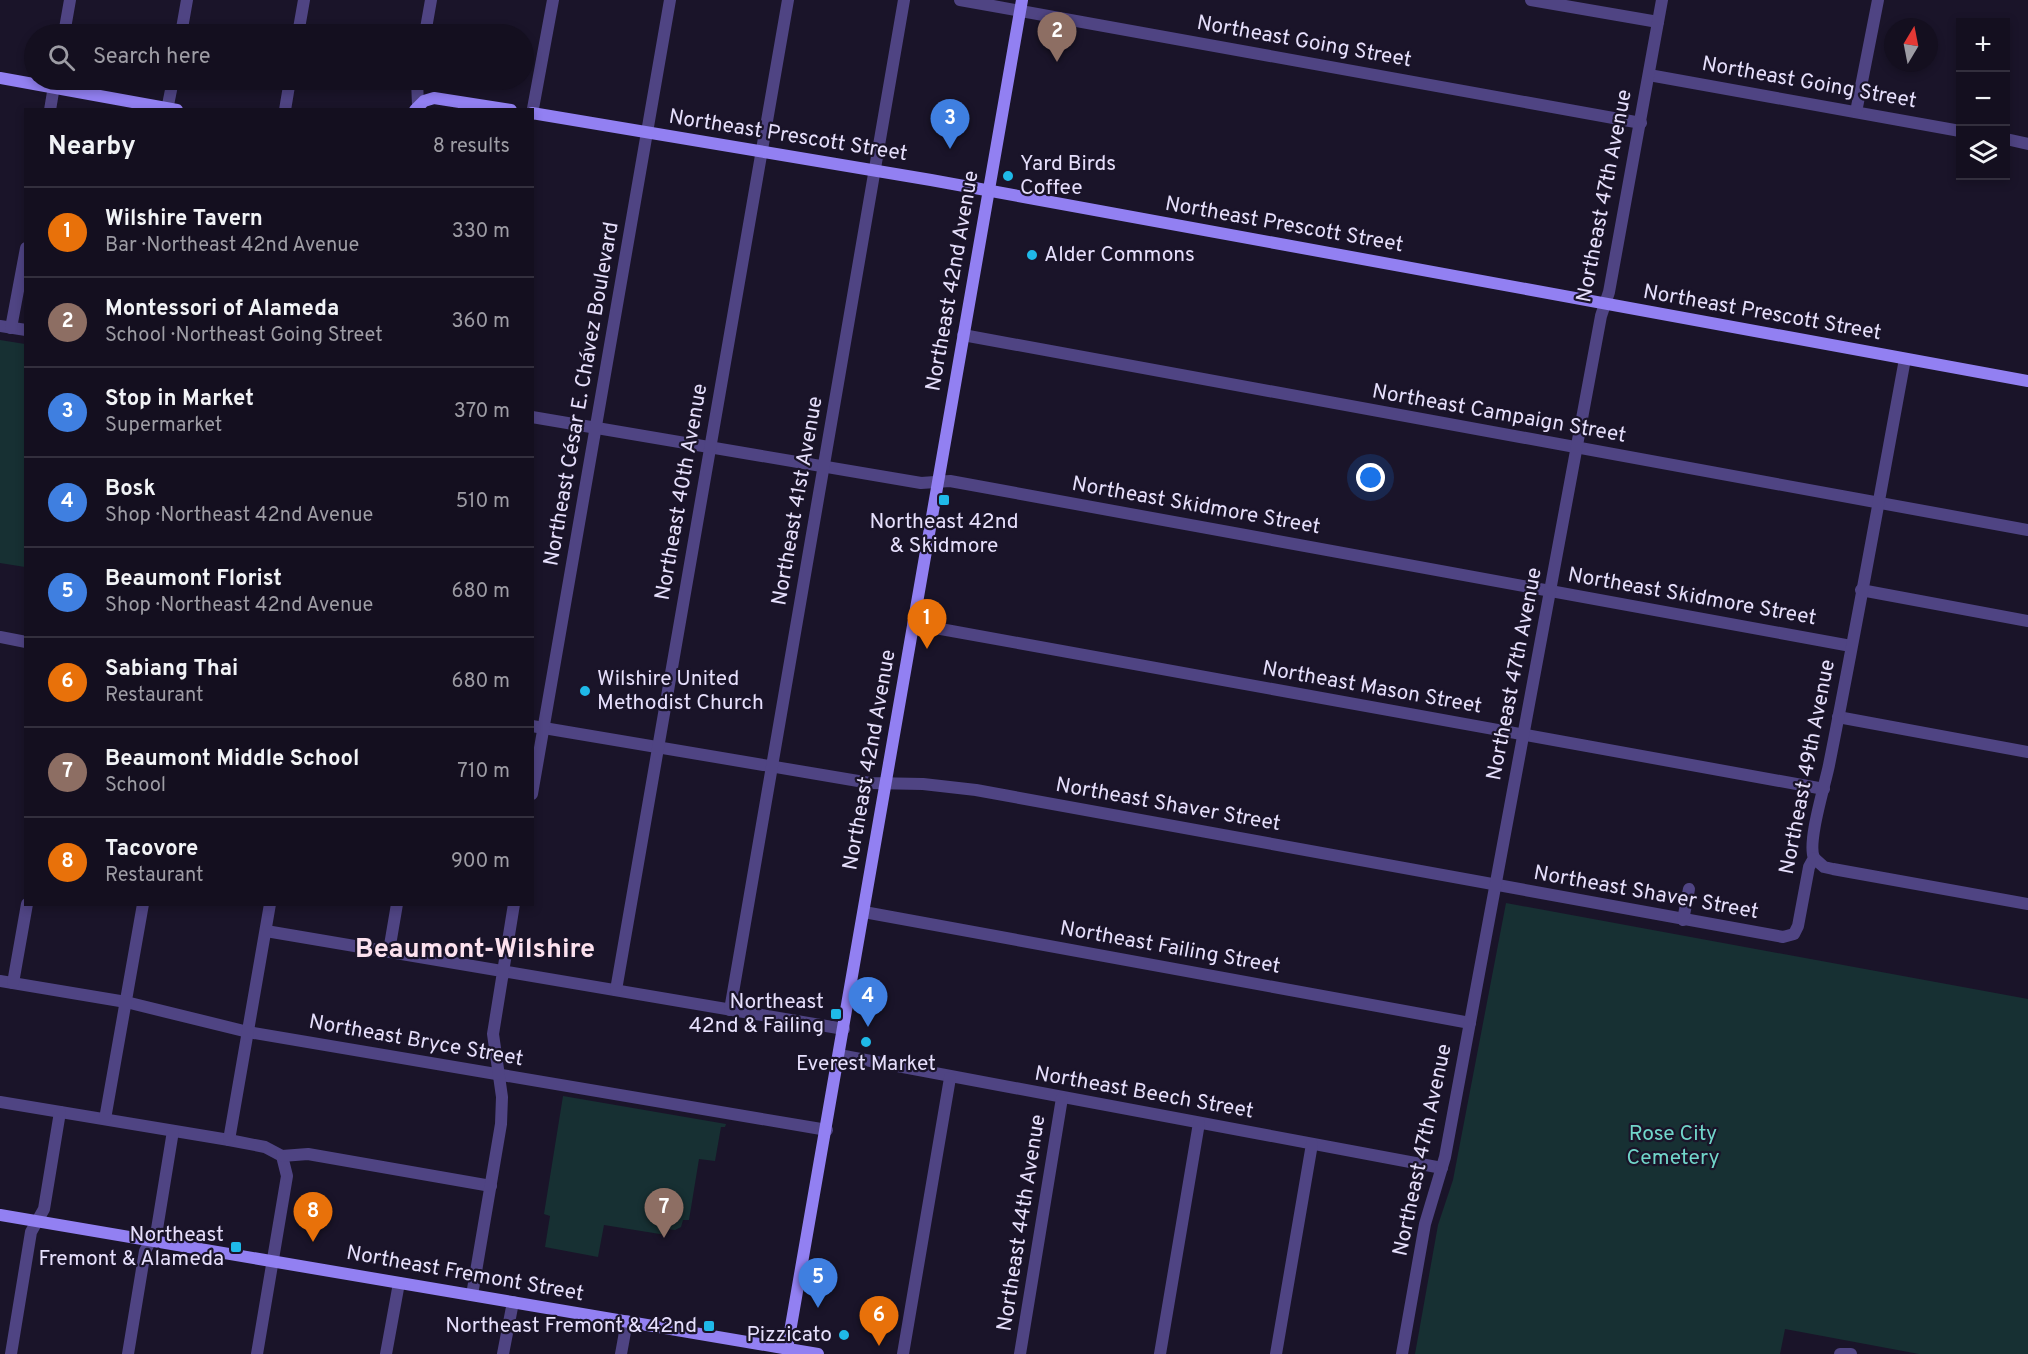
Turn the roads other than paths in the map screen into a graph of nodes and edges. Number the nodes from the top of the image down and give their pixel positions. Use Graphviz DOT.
graph roads {
  1 [pos="70,0"];
  2 [pos="187,0"];
  3 [pos="304,0"];
  4 [pos="431,0"];
  5 [pos="553,0"];
  6 [pos="670,0"];
  7 [pos="788,0"];
  8 [pos="904,0"];
  9 [pos="960,0"];
  10 [pos="1531,0"];
  11 [pos="1662,0"];
  12 [pos="1878,0"];
  13 [pos="1021,5"];
  14 [pos="1658,22"];
  15 [pos="65,24"];
  16 [pos="183,24"];
  17 [pos="300,24"];
  18 [pos="427,24"];
  19 [pos="1649,75"];
  20 [pos="0,78"];
  21 [pos="24,80"];
  22 [pos="54,90"];
  23 [pos="86,90"];
  24 [pos="172,90"];
  25 [pos="288,90"];
  26 [pos="417,90"];
  27 [pos="416,107"];
  28 [pos="50,108"];
  29 [pos="167,108"];
  30 [pos="171,108"];
  31 [pos="285,108"];
  32 [pos="500,108"];
  33 [pos="534,108"];
  34 [pos="1856,112"];
  35 [pos="534,113"];
  36 [pos="1641,123"];
  37 [pos="1956,130"];
  38 [pos="647,132"];
  39 [pos="2010,140"];
  40 [pos="2028,144"];
  41 [pos="761,151"];
  42 [pos="874,170"];
  43 [pos="988,191"];
  44 [pos="24,256"];
  45 [pos="1605,304"];
  46 [pos="6,327"];
  47 [pos="24,330"];
  48 [pos="963,335"];
  49 [pos="1905,359"];
  50 [pos="2028,381"];
  51 [pos="534,417"];
  52 [pos="596,428"];
  53 [pos="710,447"];
  54 [pos="1576,448"];
  55 [pos="823,467"];
  56 [pos="938,482"];
  57 [pos="1878,503"];
  58 [pos="2028,530"];
  59 [pos="1550,591"];
  60 [pos="1861,591"];
  61 [pos="2028,621"];
  62 [pos="913,624"];
  63 [pos="0,637"];
  64 [pos="24,642"];
  65 [pos="1851,646"];
  66 [pos="1838,717"];
  67 [pos="538,727"];
  68 [pos="1523,735"];
  69 [pos="658,748"];
  70 [pos="2028,752"];
  71 [pos="772,767"];
  72 [pos="534,772"];
  73 [pos="886,783"];
  74 [pos="1824,789"];
  75 [pos="1814,858"];
  76 [pos="1496,885"];
  77 [pos="1689,889"];
  78 [pos="2028,904"];
  79 [pos="26,906"];
  80 [pos="143,906"];
  81 [pos="270,906"];
  82 [pos="397,906"];
  83 [pos="514,906"];
  84 [pos="864,912"];
  85 [pos="1683,920"];
  86 [pos="266,931"];
  87 [pos="1794,934"];
  88 [pos="389,951"];
  89 [pos="502,971"];
  90 [pos="6,982"];
  91 [pos="616,990"];
  92 [pos="126,1002"];
  93 [pos="730,1010"];
  94 [pos="1470,1023"];
  95 [pos="844,1029"];
  96 [pos="248,1032"];
  97 [pos="839,1055"];
  98 [pos="498,1074"];
  99 [pos="950,1078"];
  100 [pos="1062,1098"];
  101 [pos="0,1102"];
  102 [pos="60,1112"];
  103 [pos="105,1119"];
  104 [pos="1199,1123"];
  105 [pos="827,1130"];
  106 [pos="173,1131"];
  107 [pos="229,1140"];
  108 [pos="1312,1144"];
  109 [pos="282,1156"];
  110 [pos="1442,1168"];
  111 [pos="491,1186"];
  112 [pos="0,1215"];
  113 [pos="37,1221"];
  114 [pos="151,1241"];
  115 [pos="272,1261"];
  116 [pos="399,1283"];
  117 [pos="472,1295"];
  118 [pos="513,1302"];
  119 [pos="627,1321"];
  120 [pos="745,1348"];
  121 [pos="787,1348"];
  122 [pos="10,1354"];
  123 [pos="128,1354"];
  124 [pos="257,1354"];
  125 [pos="386,1354"];
  126 [pos="504,1354"];
  127 [pos="621,1354"];
  128 [pos="818,1354"];
  129 [pos="903,1354"];
  130 [pos="1020,1354"];
  131 [pos="1160,1354"];
  132 [pos="1276,1354"];
  133 [pos="1402,1354"];
  1 -- 15 [label="street"];
  2 -- 16 [label="street"];
  3 -- 17 [label="street"];
  4 -- 18 [label="street"];
  5 -- 33 [label="street"];
  6 -- 38 [label="street, Northeast César E. Chávez Boulevard"];
  7 -- 41 [label="street, Northeast 40th Avenue"];
  8 -- 42 [label="street, Northeast 41st Avenue"];
  9 -- 13 [label="street, Northeast Going Street"];
  10 -- 14 [label="street"];
  11 -- 14 [label="street, Northeast 47th Avenue"];
  12 -- 34 [label="street"];
  13 -- 36 [label="street, Northeast Going Street"];
  13 -- 43 [label="street, Northeast 42nd Avenue"];
  14 -- 19 [label="street, Northeast 47th Avenue"];
  19 -- 34 [label="street, Northeast Going Street"];
  19 -- 36 [label="street, Northeast 47th Avenue"];
  20 -- 21 [label="street"];
  22 -- 28 [label="street"];
  23 -- 29 [label="street"];
  24 -- 30 [label="street"];
  25 -- 31 [label="street"];
  26 -- 27 [label="street"];
  27 -- 32 [label="street"];
  34 -- 37 [label="street, Northeast Going Street"];
  35 -- 38 [label="street, Northeast Prescott Street"];
  36 -- 45 [label="street, Northeast 47th Avenue"];
  38 -- 41 [label="street, Northeast Prescott Street"];
  38 -- 52 [label="street, Northeast César E. Chávez Boulevard"];
  39 -- 40 [label="street"];
  41 -- 42 [label="street, Northeast Prescott Street"];
  41 -- 53 [label="street, Northeast 40th Avenue"];
  42 -- 43 [label="street, Northeast Prescott Street"];
  42 -- 55 [label="street, Northeast 41st Avenue"];
  43 -- 45 [label="street, Northeast Prescott Street"];
  43 -- 48 [label="street, Northeast 42nd Avenue"];
  44 -- 46 [label="street"];
  45 -- 49 [label="street, Northeast Prescott Street"];
  45 -- 54 [label="street, Northeast 47th Avenue"];
  46 -- 47 [label="street"];
  48 -- 54 [label="street, Northeast Campaign Street"];
  48 -- 56 [label="street, Northeast 42nd Avenue"];
  49 -- 50 [label="street, Northeast Prescott Street"];
  49 -- 57 [label="street, Northeast 49th Avenue"];
  51 -- 52 [label="street, Northeast Skidmore Street"];
  52 -- 53 [label="street, Northeast Skidmore Street"];
  52 -- 67 [label="street, Northeast César E. Chávez Boulevard"];
  53 -- 55 [label="street, Northeast Skidmore Street"];
  53 -- 69 [label="street, Northeast 40th Avenue"];
  54 -- 57 [label="street, Northeast Campaign Street"];
  54 -- 59 [label="street, Northeast 47th Avenue"];
  55 -- 56 [label="street, Northeast Skidmore Street"];
  55 -- 71 [label="street, Northeast 41st Avenue"];
  56 -- 59 [label="street, Northeast Skidmore Street"];
  56 -- 62 [label="street, Northeast 42nd Avenue"];
  57 -- 58 [label="street, Northeast Campaign Street"];
  57 -- 60 [label="street, Northeast 49th Avenue"];
  59 -- 65 [label="street, Northeast Skidmore Street"];
  59 -- 68 [label="street, Northeast 47th Avenue"];
  60 -- 61 [label="street"];
  60 -- 65 [label="street, Northeast 49th Avenue"];
  62 -- 68 [label="street, Northeast Mason Street"];
  62 -- 73 [label="street, Northeast 42nd Avenue"];
  63 -- 64 [label="street"];
  65 -- 66 [label="street, Northeast 49th Avenue"];
  66 -- 70 [label="street"];
  66 -- 74 [label="street, Northeast 49th Avenue"];
  67 -- 69 [label="street, Northeast Shaver Street"];
  67 -- 72 [label="street, Northeast César E. Chávez Boulevard"];
  68 -- 74 [label="street, Northeast Mason Street"];
  68 -- 76 [label="street, Northeast 47th Avenue"];
  69 -- 71 [label="street, Northeast Shaver Street"];
  69 -- 91 [label="street, Northeast 40th Avenue"];
  71 -- 73 [label="street, Northeast Shaver Street"];
  71 -- 93 [label="street, Northeast 41st Avenue"];
  73 -- 76 [label="street, Northeast Shaver Street"];
  73 -- 84 [label="street, Northeast 42nd Avenue"];
  74 -- 75 [label="street, Northeast 49th Avenue"];
  75 -- 78 [label="street"];
  75 -- 87 [label="street, Northeast 49th Avenue"];
  76 -- 85 [label="street, Northeast Shaver Street"];
  76 -- 94 [label="street, Northeast 47th Avenue"];
  77 -- 85 [label="street"];
  79 -- 90 [label="street"];
  80 -- 92 [label="street"];
  81 -- 86 [label="street"];
  82 -- 88 [label="street"];
  83 -- 89 [label="street"];
  84 -- 94 [label="street, Northeast Failing Street"];
  84 -- 95 [label="street, Northeast 42nd Avenue"];
  85 -- 87 [label="street, Northeast Shaver Street"];
  86 -- 88 [label="street"];
  86 -- 96 [label="street"];
  88 -- 89 [label="street"];
  89 -- 91 [label="street"];
  89 -- 98 [label="street"];
  90 -- 92 [label="street, Northeast Bryce Street"];
  91 -- 93 [label="street"];
  92 -- 96 [label="street, Northeast Bryce Street"];
  92 -- 103 [label="street"];
  93 -- 95 [label="street"];
  94 -- 110 [label="street, Northeast 47th Avenue"];
  95 -- 97 [label="street, Northeast 42nd Avenue"];
  96 -- 98 [label="street, Northeast Bryce Street"];
  96 -- 107 [label="street"];
  97 -- 99 [label="street, Northeast Beech Street"];
  97 -- 105 [label="street, Northeast 42nd Avenue"];
  98 -- 105 [label="street, Northeast Bryce Street"];
  98 -- 111 [label="street"];
  99 -- 100 [label="street, Northeast Beech Street"];
  99 -- 129 [label="street"];
  100 -- 104 [label="street, Northeast Beech Street"];
  100 -- 130 [label="street, Northeast 44th Avenue"];
  101 -- 102 [label="street"];
  102 -- 103 [label="street"];
  102 -- 113 [label="street"];
  103 -- 106 [label="street"];
  104 -- 108 [label="street, Northeast Beech Street"];
  104 -- 131 [label="street"];
  105 -- 121 [label="street, Northeast 42nd Avenue"];
  106 -- 107 [label="street"];
  106 -- 114 [label="street"];
  107 -- 109 [label="street"];
  108 -- 110 [label="street, Northeast Beech Street"];
  108 -- 132 [label="street"];
  109 -- 111 [label="street"];
  109 -- 115 [label="street"];
  110 -- 133 [label="street, Northeast 47th Avenue"];
  111 -- 117 [label="street"];
  112 -- 113 [label="street, Northeast Fremont Street"];
  113 -- 114 [label="street, Northeast Fremont Street"];
  113 -- 122 [label="street"];
  114 -- 115 [label="street, Northeast Fremont Street"];
  114 -- 123 [label="street"];
  115 -- 116 [label="street, Northeast Fremont Street"];
  115 -- 124 [label="street"];
  116 -- 117 [label="street, Northeast Fremont Street"];
  116 -- 125 [label="street"];
  117 -- 118 [label="street, Northeast Fremont Street"];
  118 -- 119 [label="street, Northeast Fremont Street"];
  118 -- 126 [label="street"];
  119 -- 120 [label="street, Northeast Fremont Street"];
  119 -- 127 [label="street"];
  120 -- 121 [label="street, Northeast Fremont Street"];
  121 -- 128 [label="street, Northeast Fremont Street"];
}
